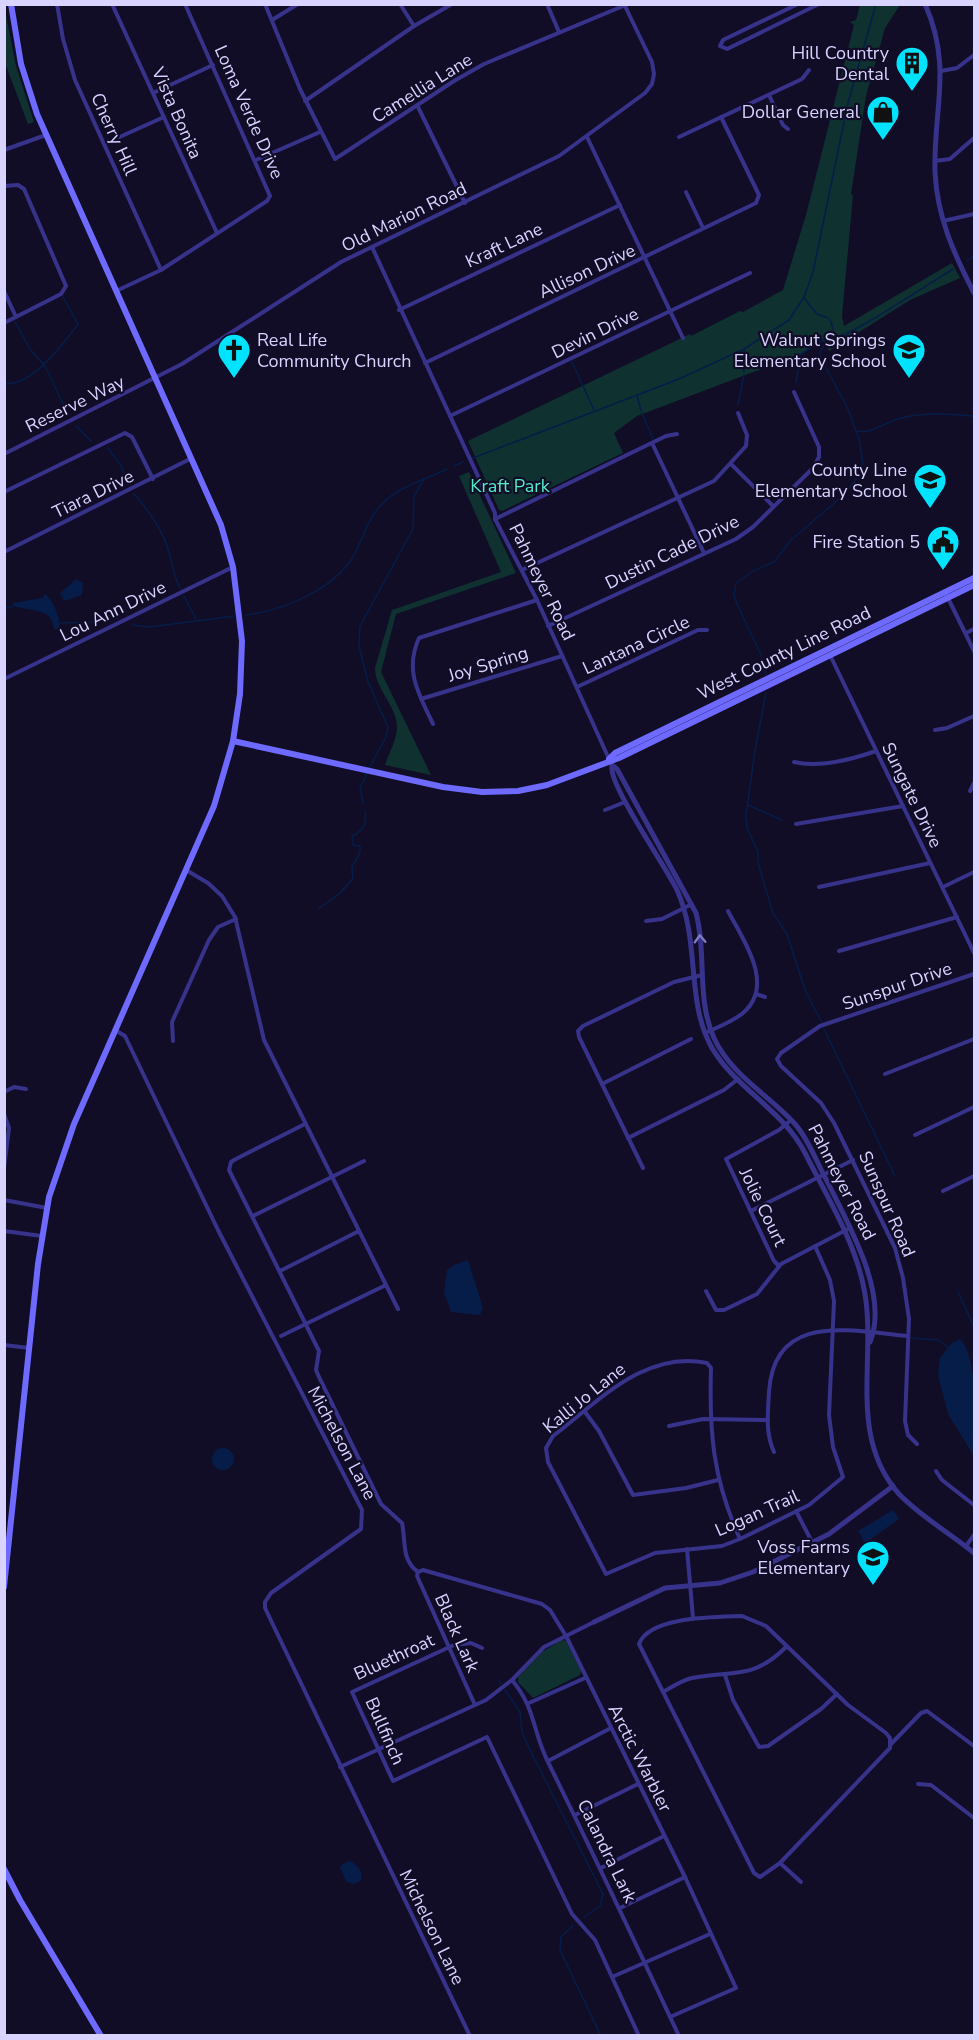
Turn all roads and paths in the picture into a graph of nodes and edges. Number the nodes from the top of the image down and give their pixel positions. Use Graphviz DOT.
graph roads {
  1 [pos="11,4"];
  2 [pos="57,4"];
  3 [pos="112,4"];
  4 [pos="186,4"];
  5 [pos="265,4"];
  6 [pos="298,4"];
  7 [pos="400,4"];
  8 [pos="452,4"];
  9 [pos="547,4"];
  10 [pos="798,4"];
  11 [pos="819,4"];
  12 [pos="925,4"];
  13 [pos="626,5"];
  14 [pos="272,20"];
  15 [pos="414,26"];
  16 [pos="560,32"];
  17 [pos="975,55"];
  18 [pos="213,65"];
  19 [pos="808,70"];
  20 [pos="941,71"];
  21 [pos="153,93"];
  22 [pos="769,95"];
  23 [pos="306,101"];
  24 [pos="417,105"];
  25 [pos="164,117"];
  26 [pos="721,117"];
  27 [pos="788,129"];
  28 [pos="320,132"];
  29 [pos="47,135"];
  30 [pos="587,137"];
  31 [pos="679,137"];
  32 [pos="975,138"];
  33 [pos="104,144"];
  34 [pos="4,150"];
  35 [pos="256,160"];
  36 [pos="935,161"];
  37 [pos="4,186"];
  38 [pos="686,192"];
  39 [pos="465,203"];
  40 [pos="620,205"];
  41 [pos="975,214"];
  42 [pos="942,221"];
  43 [pos="703,228"];
  44 [pos="217,233"];
  45 [pos="372,247"];
  46 [pos="645,259"];
  47 [pos="161,270"];
  48 [pos="750,273"];
  49 [pos="4,291"];
  50 [pos="116,291"];
  51 [pos="975,293"];
  52 [pos="399,310"];
  53 [pos="670,312"];
  54 [pos="16,317"];
  55 [pos="4,323"];
  56 [pos="683,338"];
  57 [pos="425,363"];
  58 [pos="157,378"];
  59 [pos="794,392"];
  60 [pos="738,413"];
  61 [pos="450,416"];
  62 [pos="677,434"];
  63 [pos="652,444"];
  64 [pos="4,454"];
  65 [pos="192,458"];
  66 [pos="732,464"];
  67 [pos="153,479"];
  68 [pos="4,492"];
  69 [pos="677,497"];
  70 [pos="773,507"];
  71 [pos="495,519"];
  72 [pos="4,552"];
  73 [pos="704,553"];
  74 [pos="233,567"];
  75 [pos="522,570"];
  76 [pos="975,578"];
  77 [pos="975,585"];
  78 [pos="947,595"];
  79 [pos="537,600"];
  80 [pos="548,626"];
  81 [pos="975,629"];
  82 [pos="707,630"];
  83 [pos="966,633"];
  84 [pos="975,651"];
  85 [pos="829,652"];
  86 [pos="562,656"];
  87 [pos="4,679"];
  88 [pos="577,687"];
  89 [pos="421,699"];
  90 [pos="975,716"];
  91 [pos="433,724"];
  92 [pos="935,730"];
  93 [pos="233,741"];
  94 [pos="876,751"];
  95 [pos="609,759"];
  96 [pos="794,762"];
  97 [pos="612,766"];
  98 [pos="975,783"];
  99 [pos="970,791"];
  100 [pos="626,801"];
  101 [pos="903,806"];
  102 [pos="605,810"];
  103 [pos="796,824"];
  104 [pos="930,863"];
  105 [pos="186,869"];
  106 [pos="975,872"];
  107 [pos="819,887"];
  108 [pos="943,887"];
  109 [pos="687,906"];
  110 [pos="728,911"];
  111 [pos="957,917"];
  112 [pos="236,920"];
  113 [pos="646,921"];
  114 [pos="839,951"];
  115 [pos="975,953"];
  116 [pos="975,974"];
  117 [pos="699,975"];
  118 [pos="756,994"];
  119 [pos="765,997"];
  120 [pos="827,1023"];
  121 [pos="114,1030"];
  122 [pos="708,1031"];
  123 [pos="691,1039"];
  124 [pos="975,1039"];
  125 [pos="173,1041"];
  126 [pos="885,1074"];
  127 [pos="740,1078"];
  128 [pos="602,1084"];
  129 [pos="26,1089"];
  130 [pos="4,1092"];
  131 [pos="975,1107"];
  132 [pos="4,1114"];
  133 [pos="791,1120"];
  134 [pos="305,1124"];
  135 [pos="786,1125"];
  136 [pos="915,1135"];
  137 [pos="628,1137"];
  138 [pos="853,1160"];
  139 [pos="364,1161"];
  140 [pos="4,1168"];
  141 [pos="643,1168"];
  142 [pos="975,1176"];
  143 [pos="820,1177"];
  144 [pos="333,1178"];
  145 [pos="943,1191"];
  146 [pos="4,1200"];
  147 [pos="47,1208"];
  148 [pos="751,1211"];
  149 [pos="253,1216"];
  150 [pos="847,1230"];
  151 [pos="4,1231"];
  152 [pos="359,1232"];
  153 [pos="42,1236"];
  154 [pos="815,1246"];
  155 [pos="779,1266"];
  156 [pos="280,1271"];
  157 [pos="386,1285"];
  158 [pos="706,1290"];
  159 [pos="398,1309"];
  160 [pos="305,1325"];
  161 [pos="833,1331"];
  162 [pos="870,1333"];
  163 [pos="281,1336"];
  164 [pos="908,1336"];
  165 [pos="4,1345"];
  166 [pos="29,1348"];
  167 [pos="585,1412"];
  168 [pos="710,1419"];
  169 [pos="768,1420"];
  170 [pos="669,1426"];
  171 [pos="917,1444"];
  172 [pos="774,1452"];
  173 [pos="936,1471"];
  174 [pos="718,1480"];
  175 [pos="893,1486"];
  176 [pos="975,1505"];
  177 [pos="796,1511"];
  178 [pos="975,1534"];
  179 [pos="740,1539"];
  180 [pos="812,1543"];
  181 [pos="966,1546"];
  182 [pos="687,1549"];
  183 [pos="975,1553"];
  184 [pos="418,1572"];
  185 [pos="606,1574"];
  186 [pos="689,1585"];
  187 [pos="4,1587"];
  188 [pos="693,1618"];
  189 [pos="594,1622"];
  190 [pos="566,1636"];
  191 [pos="449,1647"];
  192 [pos="786,1647"];
  193 [pos="482,1648"];
  194 [pos="725,1675"];
  195 [pos="585,1678"];
  196 [pos="512,1680"];
  197 [pos="352,1692"];
  198 [pos="663,1692"];
  199 [pos="837,1694"];
  200 [pos="529,1703"];
  201 [pos="475,1705"];
  202 [pos="609,1729"];
  203 [pos="891,1744"];
  204 [pos="975,1746"];
  205 [pos="379,1750"];
  206 [pos="548,1761"];
  207 [pos="340,1767"];
  208 [pos="638,1784"];
  209 [pos="918,1784"];
  210 [pos="575,1815"];
  211 [pos="975,1818"];
  212 [pos="664,1836"];
  213 [pos="780,1863"];
  214 [pos="601,1868"];
  215 [pos="4,1869"];
  216 [pos="685,1877"];
  217 [pos="6,1878"];
  218 [pos="801,1882"];
  219 [pos="620,1908"];
  220 [pos="710,1934"];
  221 [pos="644,1962"];
  222 [pos="612,1977"];
  223 [pos="670,2017"];
  224 [pos="101,2036"];
  225 [pos="470,2036"];
  226 [pos="639,2036"];
  227 [pos="679,2036"];
  1 -- 29 [label="main road"];
  2 -- 33 [label="street, Cherry Hill"];
  3 -- 21 [label="street, Vista Bonita"];
  4 -- 18 [label="street, Loma Verde Drive"];
  5 -- 14 [label="street"];
  6 -- 14 [label="street"];
  7 -- 15 [label="street"];
  8 -- 15 [label="street"];
  9 -- 16 [label="street"];
  10 -- 11 [label="street"];
  12 -- 20 [label="street"];
  13 -- 16 [label="street, Camellia Lane"];
  13 -- 30 [label="street, Old Marion Road"];
  14 -- 23 [label="street"];
  15 -- 23 [label="street"];
  16 -- 24 [label="street, Camellia Lane"];
  17 -- 20 [label="street"];
  18 -- 21 [label="street"];
  18 -- 35 [label="street, Loma Verde Drive"];
  19 -- 22 [label="street"];
  20 -- 36 [label="street"];
  21 -- 25 [label="street, Vista Bonita"];
  22 -- 26 [label="street"];
  22 -- 27 [label="street"];
  23 -- 28 [label="street"];
  24 -- 28 [label="street, Camellia Lane"];
  24 -- 39 [label="street"];
  25 -- 33 [label="street"];
  25 -- 44 [label="street, Vista Bonita"];
  26 -- 31 [label="street"];
  26 -- 43 [label="street, Allison Drive"];
  28 -- 35 [label="street"];
  29 -- 34 [label="street"];
  29 -- 50 [label="main road"];
  30 -- 39 [label="street, Old Marion Road"];
  30 -- 40 [label="street"];
  32 -- 36 [label="street"];
  33 -- 47 [label="street, Cherry Hill"];
  35 -- 44 [label="street, Loma Verde Drive"];
  36 -- 42 [label="street"];
  37 -- 54 [label="street"];
  38 -- 43 [label="street"];
  39 -- 45 [label="street, Old Marion Road"];
  40 -- 46 [label="street"];
  40 -- 52 [label="street, Kraft Lane"];
  41 -- 42 [label="street"];
  42 -- 51 [label="street"];
  43 -- 46 [label="street, Allison Drive"];
  44 -- 47 [label="street, Loma Verde Drive"];
  45 -- 52 [label="street, Pahmeyer Road"];
  45 -- 58 [label="street, Old Marion Road"];
  46 -- 53 [label="street"];
  46 -- 57 [label="street, Allison Drive"];
  47 -- 50 [label="street, Loma Verde Drive"];
  48 -- 53 [label="street, Devin Drive"];
  49 -- 54 [label="street"];
  50 -- 58 [label="main road"];
  52 -- 57 [label="street, Pahmeyer Road"];
  53 -- 56 [label="street"];
  53 -- 61 [label="street, Devin Drive"];
  54 -- 55 [label="street"];
  57 -- 61 [label="street, Pahmeyer Road"];
  58 -- 64 [label="street, Reserve Way"];
  58 -- 65 [label="main road"];
  59 -- 70 [label="street, Dustin Cade Drive"];
  60 -- 66 [label="street"];
  61 -- 71 [label="street, Pahmeyer Road"];
  62 -- 63 [label="street"];
  63 -- 69 [label="street"];
  63 -- 71 [label="street"];
  65 -- 67 [label="street, Tiara Drive"];
  65 -- 74 [label="main road"];
  66 -- 69 [label="street"];
  66 -- 70 [label="street"];
  67 -- 68 [label="street"];
  67 -- 72 [label="street, Tiara Drive"];
  69 -- 73 [label="street"];
  69 -- 75 [label="street"];
  70 -- 73 [label="street, Dustin Cade Drive"];
  71 -- 75 [label="street, Pahmeyer Road"];
  73 -- 80 [label="street, Dustin Cade Drive"];
  74 -- 87 [label="street, Lou Ann Drive"];
  74 -- 93 [label="main road"];
  75 -- 79 [label="street, Pahmeyer Road"];
  76 -- 78 [label="main road, West County Line Road"];
  77 -- 78 [label="main road, West County Line Road"];
  78 -- 83 [label="street"];
  78 -- 85 [label="main road, West County Line Road"];
  79 -- 80 [label="street, Pahmeyer Road"];
  79 -- 89 [label="street"];
  80 -- 86 [label="street, Pahmeyer Road"];
  81 -- 83 [label="street"];
  82 -- 88 [label="street, Lantana Circle"];
  83 -- 84 [label="street"];
  85 -- 94 [label="street, Sungate Drive"];
  85 -- 95 [label="main road, West County Line Road"];
  86 -- 88 [label="street, Pahmeyer Road"];
  86 -- 89 [label="street, Joy Spring"];
  88 -- 95 [label="street, Pahmeyer Road"];
  89 -- 91 [label="street"];
  90 -- 92 [label="street"];
  93 -- 95 [label="main road, West County Line Road"];
  93 -- 105 [label="main road"];
  94 -- 96 [label="street"];
  94 -- 101 [label="street, Sungate Drive"];
  95 -- 97 [label="street, Pahmeyer Road"];
  97 -- 100 [label="street, Pahmeyer Road"];
  97 -- 109 [label="street, Pahmeyer Road"];
  98 -- 99 [label="street"];
  100 -- 102 [label="street"];
  100 -- 109 [label="street, Pahmeyer Road"];
  101 -- 103 [label="street"];
  101 -- 104 [label="street, Sungate Drive"];
  104 -- 107 [label="street"];
  104 -- 108 [label="street, Sungate Drive"];
  105 -- 112 [label="street"];
  105 -- 121 [label="main road"];
  106 -- 108 [label="street"];
  108 -- 111 [label="street, Sungate Drive"];
  109 -- 113 [label="street"];
  109 -- 117 [label="street, Pahmeyer Road"];
  110 -- 118 [label="street"];
  111 -- 114 [label="street"];
  111 -- 115 [label="street, Sungate Drive"];
  112 -- 125 [label="street"];
  112 -- 134 [label="street"];
  116 -- 120 [label="street, Sunspur Drive"];
  117 -- 122 [label="street, Pahmeyer Road"];
  117 -- 128 [label="street"];
  118 -- 119 [label="street"];
  118 -- 122 [label="street"];
  120 -- 138 [label="street, Sunspur Road"];
  121 -- 147 [label="main road"];
  121 -- 207 [label="street, Michelson Lane"];
  122 -- 127 [label="street, Pahmeyer Road"];
  123 -- 128 [label="street"];
  124 -- 126 [label="street"];
  127 -- 133 [label="street, Pahmeyer Road"];
  127 -- 135 [label="street, Pahmeyer Road"];
  127 -- 137 [label="street"];
  128 -- 137 [label="street"];
  129 -- 130 [label="street"];
  131 -- 136 [label="street"];
  132 -- 140 [label="street"];
  133 -- 135 [label="street"];
  133 -- 143 [label="street, Pahmeyer Road"];
  134 -- 144 [label="street"];
  134 -- 149 [label="street"];
  135 -- 143 [label="street, Pahmeyer Road"];
  135 -- 148 [label="street, Jolie Court"];
  137 -- 141 [label="street"];
  138 -- 143 [label="street"];
  138 -- 164 [label="street, Sunspur Road"];
  139 -- 144 [label="street"];
  142 -- 145 [label="street"];
  143 -- 148 [label="street"];
  143 -- 150 [label="street, Pahmeyer Road"];
  144 -- 149 [label="street"];
  144 -- 152 [label="street"];
  146 -- 147 [label="street"];
  147 -- 153 [label="main road"];
  148 -- 155 [label="street, Jolie Court"];
  149 -- 156 [label="street"];
  150 -- 154 [label="street"];
  150 -- 162 [label="street, Pahmeyer Road"];
  151 -- 153 [label="street"];
  152 -- 156 [label="street"];
  152 -- 157 [label="street"];
  153 -- 166 [label="main road"];
  154 -- 155 [label="street"];
  154 -- 161 [label="street"];
  155 -- 158 [label="street"];
  156 -- 160 [label="street"];
  157 -- 159 [label="street"];
  157 -- 160 [label="street"];
  160 -- 163 [label="street"];
  160 -- 184 [label="street, Arctic Warbler"];
  161 -- 162 [label="street"];
  161 -- 169 [label="street"];
  161 -- 177 [label="street, Logan Trail"];
  162 -- 164 [label="street"];
  162 -- 175 [label="street, Pahmeyer Road"];
  164 -- 171 [label="street, Sunspur Road"];
  165 -- 166 [label="street"];
  166 -- 187 [label="main road"];
  167 -- 168 [label="street, Kalli Jo Lane"];
  167 -- 174 [label="street"];
  167 -- 185 [label="street, Kalli Jo Lane"];
  168 -- 169 [label="street"];
  168 -- 170 [label="street"];
  168 -- 174 [label="street"];
  169 -- 172 [label="street"];
  173 -- 176 [label="street"];
  174 -- 179 [label="street"];
  175 -- 180 [label="street"];
  175 -- 181 [label="street, Pahmeyer Road"];
  177 -- 179 [label="street, Logan Trail"];
  177 -- 180 [label="street"];
  178 -- 181 [label="street"];
  179 -- 182 [label="street, Logan Trail"];
  180 -- 186 [label="street"];
  181 -- 183 [label="street, Pahmeyer Road"];
  182 -- 185 [label="street, Logan Trail"];
  182 -- 186 [label="street"];
  184 -- 190 [label="street, Arctic Warbler"];
  184 -- 191 [label="street, Black Lark"];
  186 -- 188 [label="street"];
  186 -- 189 [label="street"];
  188 -- 192 [label="street"];
  188 -- 198 [label="street"];
  189 -- 190 [label="street"];
  190 -- 195 [label="street, Arctic Warbler"];
  190 -- 196 [label="street"];
  191 -- 193 [label="street, Bluethroat"];
  191 -- 197 [label="street, Bluethroat"];
  191 -- 201 [label="street, Black Lark"];
  192 -- 194 [label="street"];
  192 -- 199 [label="street"];
  194 -- 198 [label="street"];
  194 -- 199 [label="street"];
  195 -- 200 [label="street"];
  195 -- 202 [label="street, Arctic Warbler"];
  196 -- 200 [label="street, Calandra Lark"];
  196 -- 201 [label="street"];
  197 -- 205 [label="street, Bullfinch"];
  198 -- 213 [label="street"];
  199 -- 203 [label="street"];
  200 -- 206 [label="street, Calandra Lark"];
  201 -- 205 [label="street"];
  202 -- 206 [label="street"];
  202 -- 208 [label="street, Arctic Warbler"];
  203 -- 204 [label="street"];
  203 -- 213 [label="street"];
  205 -- 207 [label="street"];
  205 -- 222 [label="street, Bullfinch"];
  206 -- 210 [label="street, Calandra Lark"];
  207 -- 225 [label="street, Michelson Lane"];
  208 -- 210 [label="street"];
  208 -- 212 [label="street, Arctic Warbler"];
  209 -- 211 [label="street"];
  210 -- 214 [label="street, Calandra Lark"];
  212 -- 214 [label="street"];
  212 -- 216 [label="street, Arctic Warbler"];
  213 -- 218 [label="street"];
  214 -- 219 [label="street, Calandra Lark"];
  215 -- 217 [label="main road"];
  216 -- 219 [label="street"];
  216 -- 220 [label="street, Arctic Warbler"];
  217 -- 224 [label="main road"];
  219 -- 221 [label="street, Calandra Lark"];
  220 -- 221 [label="street"];
  220 -- 223 [label="street, Arctic Warbler"];
  221 -- 222 [label="street"];
  221 -- 223 [label="street, Calandra Lark"];
  222 -- 226 [label="street"];
  223 -- 227 [label="street, Calandra Lark"];
}
